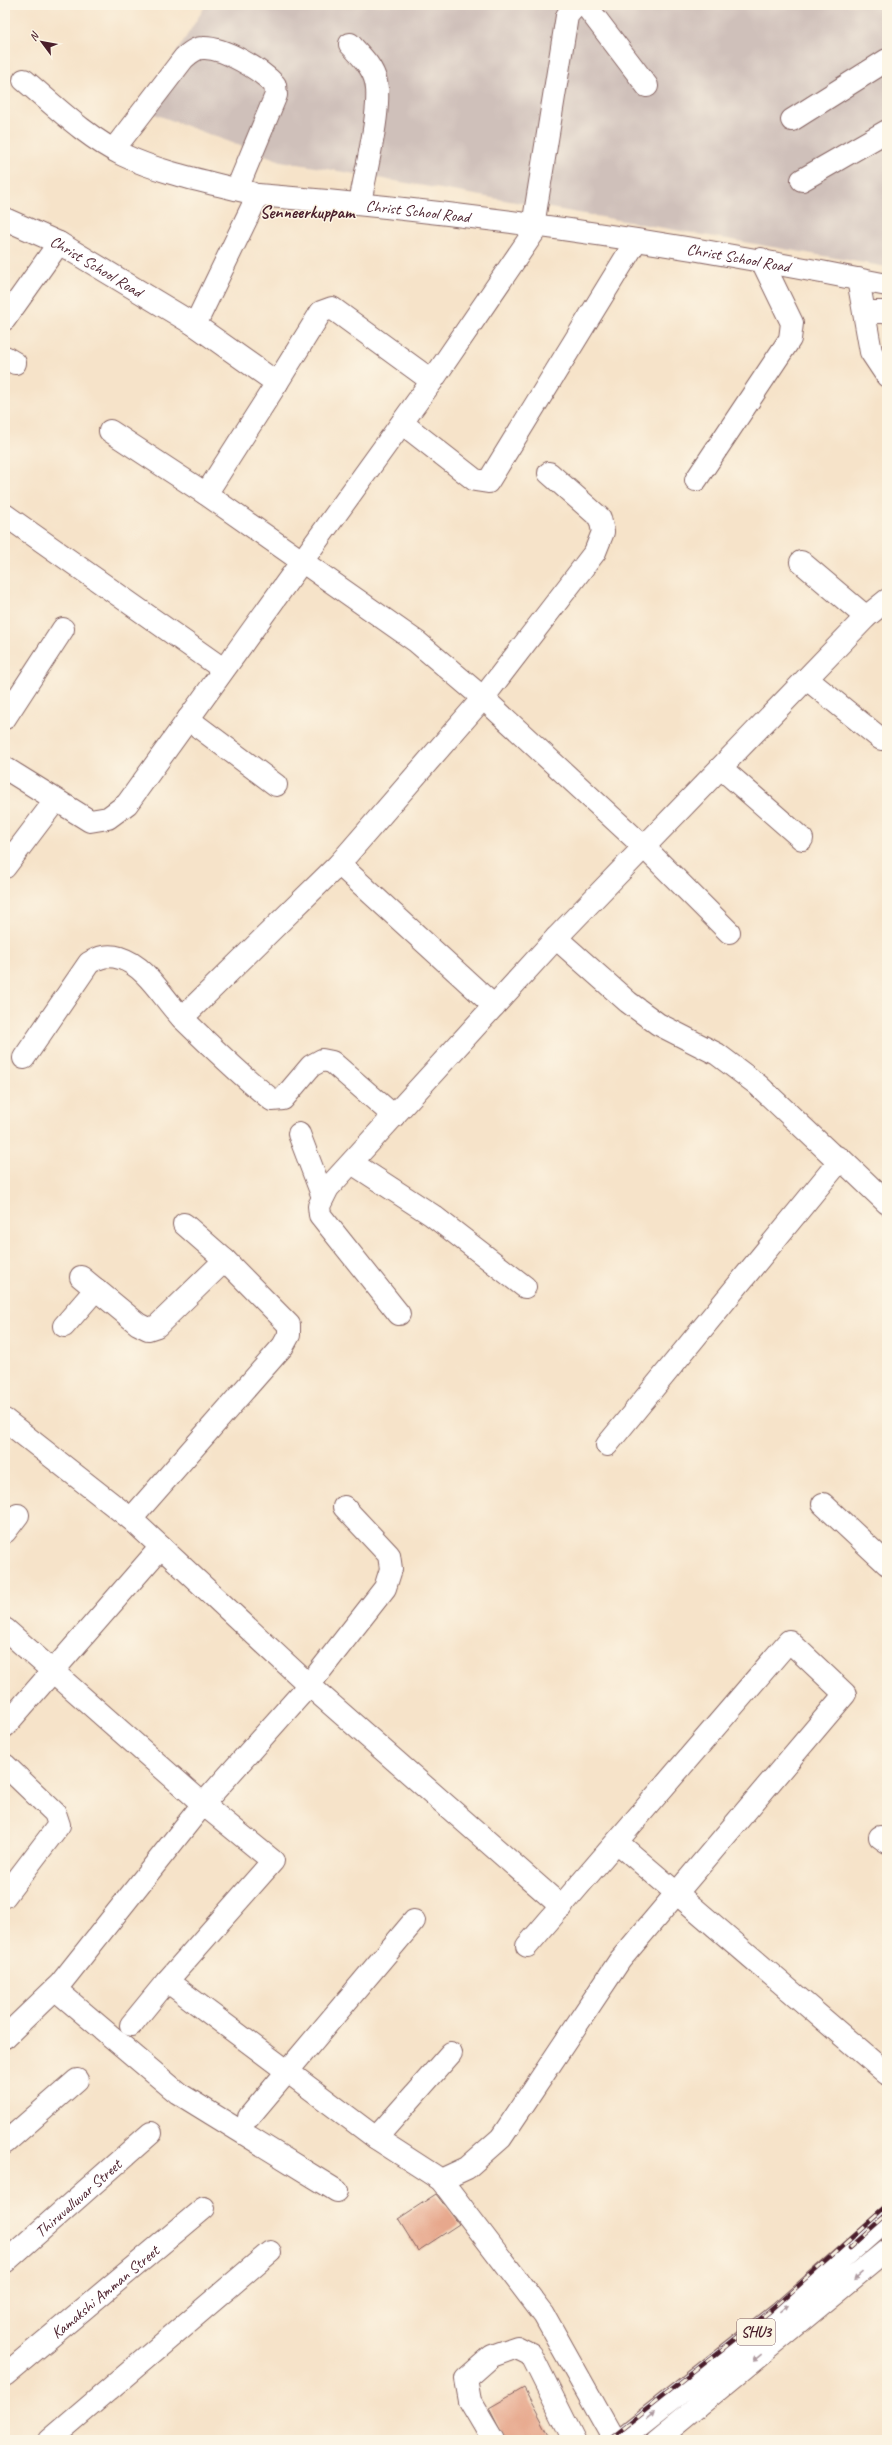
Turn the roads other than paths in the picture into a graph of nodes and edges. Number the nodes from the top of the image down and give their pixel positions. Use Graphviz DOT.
graph roads {
  1 [pos="576,5"];
  2 [pos="584,5"];
  3 [pos="350,44"];
  4 [pos="887,60"];
  5 [pos="24,80"];
  6 [pos="647,86"];
  7 [pos="792,120"];
  8 [pos="887,131"];
  9 [pos="114,149"];
  10 [pos="802,180"];
  11 [pos="237,189"];
  12 [pos="258,195"];
  13 [pos="360,203"];
  14 [pos="5,219"];
  15 [pos="536,226"];
  16 [pos="636,241"];
  17 [pos="60,243"];
  18 [pos="761,259"];
  19 [pos="858,279"];
  20 [pos="887,285"];
  21 [pos="864,312"];
  22 [pos="887,312"];
  23 [pos="5,320"];
  24 [pos="195,325"];
  25 [pos="887,376"];
  26 [pos="432,381"];
  27 [pos="277,383"];
  28 [pos="402,423"];
  29 [pos="110,431"];
  30 [pos="549,473"];
  31 [pos="696,480"];
  32 [pos="206,494"];
  33 [pos="5,515"];
  34 [pos="301,562"];
  35 [pos="801,562"];
  36 [pos="887,600"];
  37 [pos="866,617"];
  38 [pos="63,629"];
  39 [pos="223,669"];
  40 [pos="807,679"];
  41 [pos="483,698"];
  42 [pos="5,718"];
  43 [pos="188,718"];
  44 [pos="881,740"];
  45 [pos="5,768"];
  46 [pos="721,768"];
  47 [pos="276,785"];
  48 [pos="55,801"];
  49 [pos="802,839"];
  50 [pos="644,848"];
  51 [pos="339,864"];
  52 [pos="5,867"];
  53 [pos="729,932"];
  54 [pos="556,938"];
  55 [pos="494,1006"];
  56 [pos="182,1018"];
  57 [pos="24,1058"];
  58 [pos="394,1116"];
  59 [pos="299,1134"];
  60 [pos="841,1159"];
  61 [pos="352,1163"];
  62 [pos="323,1197"];
  63 [pos="887,1203"];
  64 [pos="184,1224"];
  65 [pos="226,1260"];
  66 [pos="525,1287"];
  67 [pos="399,1314"];
  68 [pos="64,1326"];
  69 [pos="5,1420"];
  70 [pos="607,1445"];
  71 [pos="823,1504"];
  72 [pos="344,1507"];
  73 [pos="131,1519"];
  74 [pos="161,1546"];
  75 [pos="887,1564"];
  76 [pos="5,1629"];
  77 [pos="53,1671"];
  78 [pos="309,1685"];
  79 [pos="5,1726"];
  80 [pos="5,1765"];
  81 [pos="203,1804"];
  82 [pos="617,1842"];
  83 [pos="675,1893"];
  84 [pos="5,1896"];
  85 [pos="562,1907"];
  86 [pos="414,1921"];
  87 [pos="527,1946"];
  88 [pos="167,1982"];
  89 [pos="55,1989"];
  90 [pos="131,2025"];
  91 [pos="5,2037"];
  92 [pos="451,2053"];
  93 [pos="288,2070"];
  94 [pos="887,2074"];
  95 [pos="77,2080"];
  96 [pos="249,2117"];
  97 [pos="151,2133"];
  98 [pos="376,2138"];
  99 [pos="5,2143"];
  100 [pos="441,2180"];
  101 [pos="338,2191"];
  102 [pos="204,2208"];
  103 [pos="887,2219"];
  104 [pos="887,2250"];
  105 [pos="270,2252"];
  106 [pos="5,2262"];
  107 [pos="5,2374"];
  108 [pos="50,2440"];
  109 [pos="494,2440"];
  110 [pos="574,2440"];
  111 [pos="614,2440"];
  112 [pos="620,2440"];
  113 [pos="657,2440"];
  1 -- 15 [label="street"];
  2 -- 6 [label="street"];
  3 -- 13 [label="street"];
  4 -- 7 [label="street"];
  5 -- 9 [label="street, Christ School Road"];
  8 -- 10 [label="street"];
  9 -- 11 [label="street, Christ School Road"];
  9 -- 11 [label="street"];
  11 -- 12 [label="street, Christ School Road"];
  12 -- 13 [label="street, Christ School Road"];
  12 -- 24 [label="street"];
  13 -- 15 [label="street, Christ School Road"];
  14 -- 17 [label="street, Christ School Road"];
  15 -- 16 [label="street, Christ School Road"];
  15 -- 26 [label="street"];
  16 -- 18 [label="street, Christ School Road"];
  16 -- 28 [label="street"];
  17 -- 23 [label="street"];
  17 -- 24 [label="street, Christ School Road"];
  18 -- 19 [label="street, Christ School Road"];
  18 -- 31 [label="street"];
  19 -- 20 [label="street, Christ School Road"];
  19 -- 21 [label="street"];
  21 -- 22 [label="street"];
  21 -- 25 [label="street"];
  24 -- 27 [label="street, Christ School Road"];
  26 -- 27 [label="street"];
  26 -- 28 [label="street"];
  27 -- 32 [label="street"];
  28 -- 34 [label="street"];
  29 -- 32 [label="street"];
  30 -- 41 [label="street"];
  32 -- 34 [label="street"];
  33 -- 39 [label="street"];
  34 -- 39 [label="street"];
  34 -- 41 [label="street"];
  35 -- 37 [label="street"];
  36 -- 37 [label="street"];
  37 -- 40 [label="street"];
  38 -- 42 [label="street"];
  39 -- 43 [label="street"];
  40 -- 44 [label="street"];
  40 -- 46 [label="street"];
  41 -- 50 [label="street"];
  41 -- 51 [label="street"];
  43 -- 47 [label="street"];
  43 -- 48 [label="street"];
  45 -- 48 [label="street"];
  46 -- 49 [label="street"];
  46 -- 50 [label="street"];
  48 -- 52 [label="street"];
  50 -- 53 [label="street"];
  50 -- 54 [label="street"];
  51 -- 55 [label="street"];
  51 -- 56 [label="street"];
  54 -- 55 [label="street"];
  54 -- 60 [label="street"];
  55 -- 58 [label="street"];
  56 -- 57 [label="street"];
  56 -- 58 [label="street"];
  58 -- 61 [label="street"];
  59 -- 62 [label="street"];
  60 -- 63 [label="street"];
  60 -- 70 [label="street"];
  61 -- 62 [label="street"];
  61 -- 66 [label="street"];
  62 -- 67 [label="street"];
  64 -- 65 [label="street"];
  65 -- 68 [label="street"];
  65 -- 73 [label="street"];
  69 -- 73 [label="street"];
  71 -- 75 [label="street"];
  72 -- 78 [label="street"];
  73 -- 74 [label="street"];
  74 -- 77 [label="street"];
  74 -- 78 [label="street"];
  76 -- 77 [label="street"];
  77 -- 79 [label="street"];
  77 -- 81 [label="street"];
  78 -- 81 [label="street"];
  78 -- 85 [label="street"];
  80 -- 84 [label="street"];
  81 -- 88 [label="street"];
  81 -- 89 [label="street"];
  82 -- 83 [label="street"];
  82 -- 83 [label="street"];
  82 -- 85 [label="street"];
  83 -- 94 [label="street"];
  83 -- 100 [label="street"];
  85 -- 87 [label="street"];
  86 -- 93 [label="street"];
  88 -- 90 [label="street"];
  88 -- 93 [label="street"];
  89 -- 91 [label="street"];
  89 -- 101 [label="street"];
  92 -- 98 [label="street"];
  93 -- 96 [label="street"];
  93 -- 98 [label="street"];
  95 -- 99 [label="street"];
  97 -- 106 [label="street, Thiruvalluvar Street"];
  98 -- 100 [label="street"];
  100 -- 111 [label="street"];
  102 -- 107 [label="street, Kamakshi Amman Street"];
  112 -- 103 [label="street, SHU3, one-way"];
  104 -- 113 [label="street, SHU3, one-way"];
  105 -- 108 [label="street"];
  109 -- 110 [label="street"];
}
